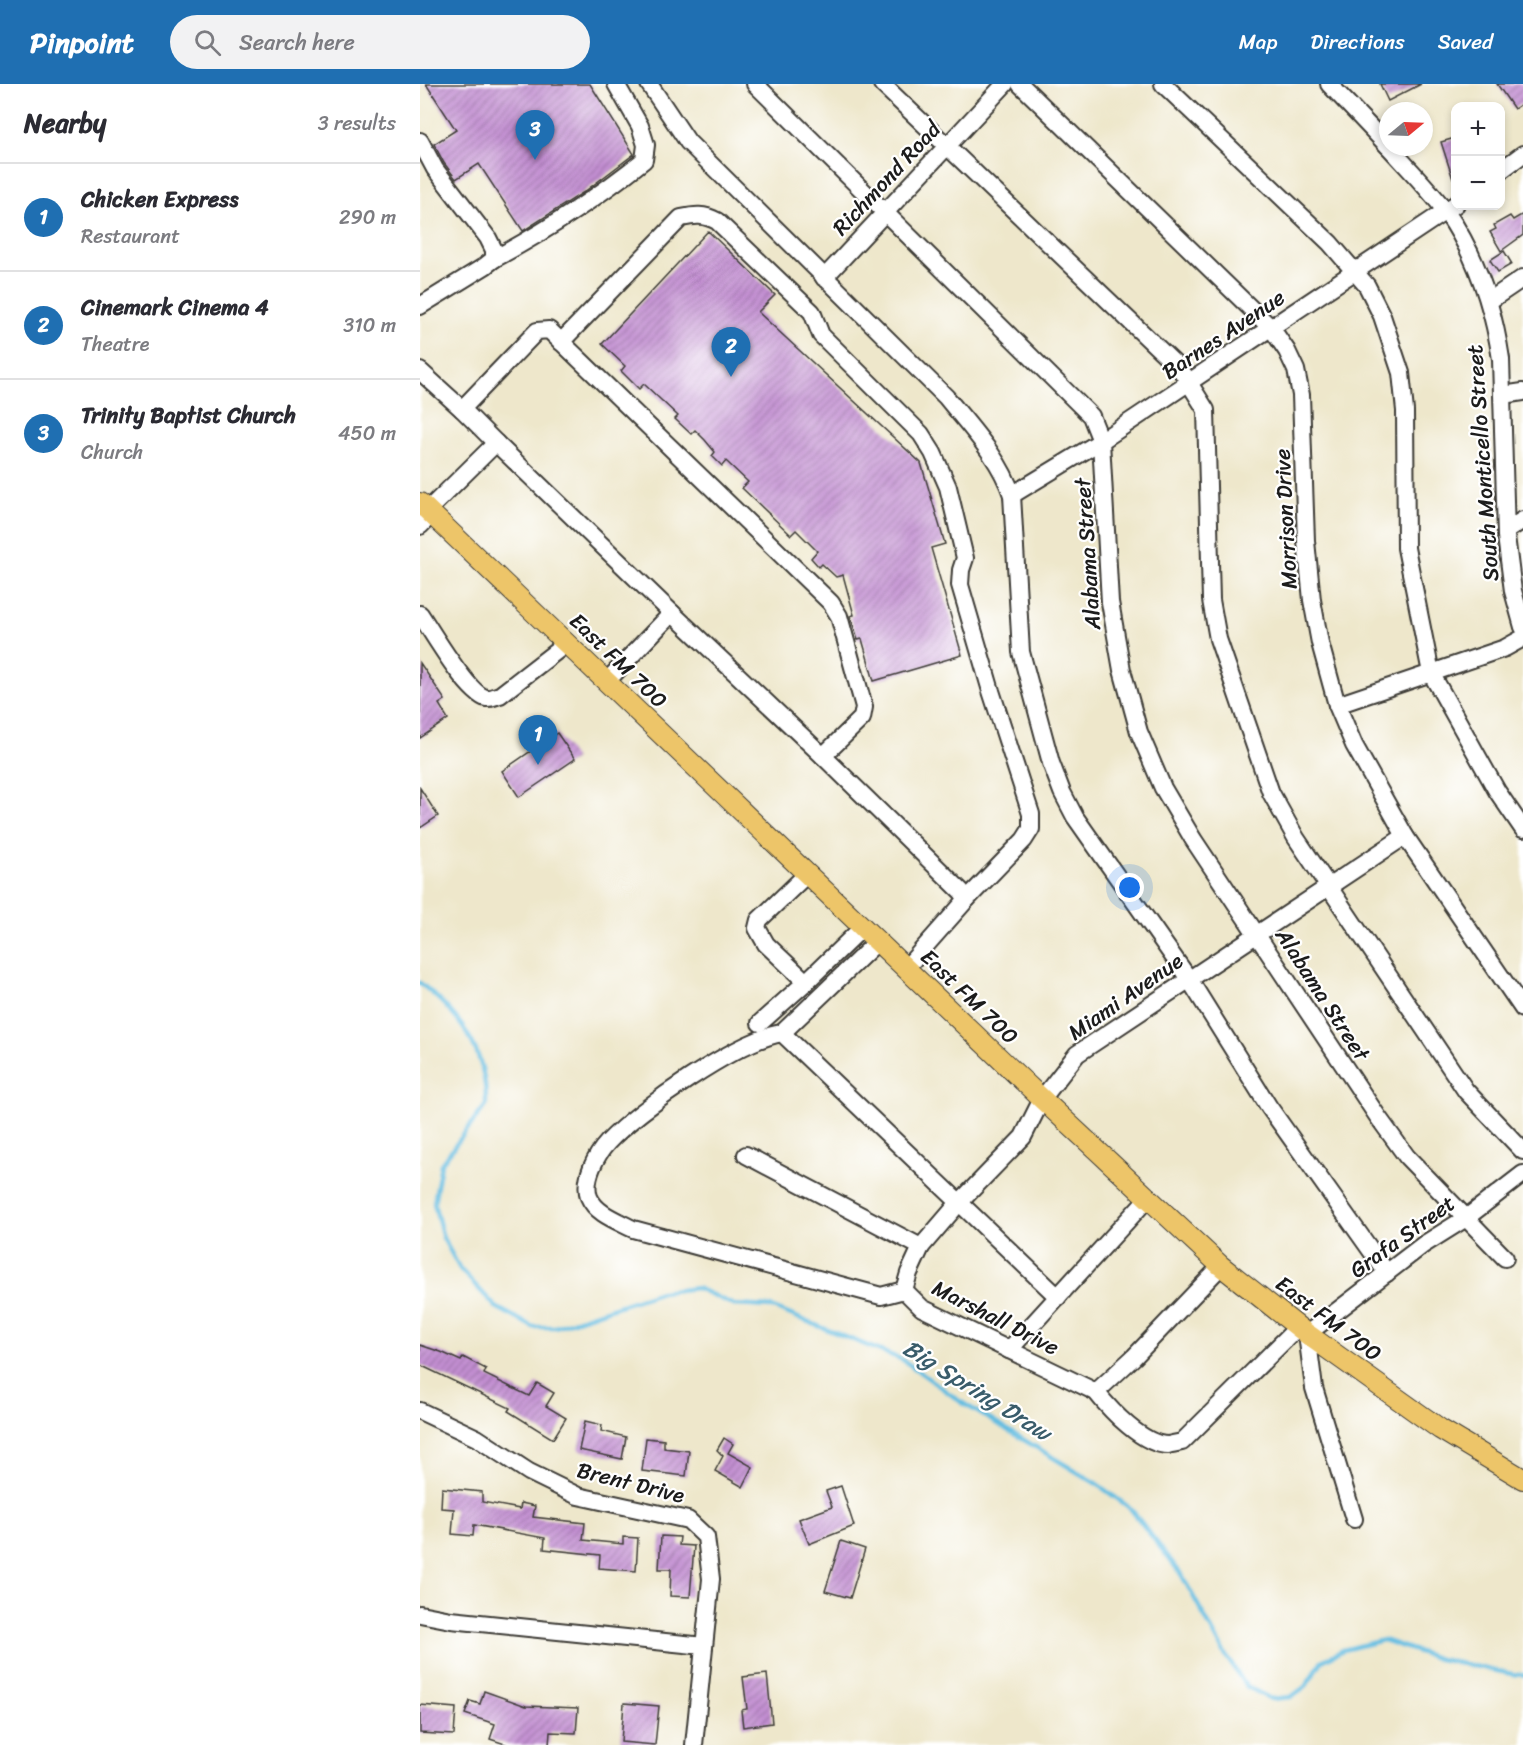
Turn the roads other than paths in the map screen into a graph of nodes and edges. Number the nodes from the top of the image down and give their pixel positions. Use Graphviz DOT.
graph roads {
  1 [pos="616,84"];
  2 [pos="649,84"];
  3 [pos="755,84"];
  4 [pos="882,84"];
  5 [pos="1005,84"];
  6 [pos="1020,84"];
  7 [pos="1163,84"];
  8 [pos="1329,84"];
  9 [pos="1379,137"];
  10 [pos="420,141"];
  11 [pos="947,146"];
  12 [pos="1523,154"];
  13 [pos="1398,156"];
  14 [pos="1505,167"];
  15 [pos="1450,207"];
  16 [pos="884,212"];
  17 [pos="494,259"];
  18 [pos="1355,272"];
  19 [pos="824,278"];
  20 [pos="1523,278"];
  21 [pos="1488,301"];
  22 [pos="420,306"];
  23 [pos="1272,329"];
  24 [pos="561,342"];
  25 [pos="420,371"];
  26 [pos="1189,383"];
  27 [pos="1523,392"];
  28 [pos="1503,395"];
  29 [pos="462,409"];
  30 [pos="1101,441"];
  31 [pos="496,443"];
  32 [pos="1012,495"];
  33 [pos="425,513"];
  34 [pos="1523,520"];
  35 [pos="1506,531"];
  36 [pos="672,613"];
  37 [pos="420,614"];
  38 [pos="1523,627"];
  39 [pos="1523,638"];
  40 [pos="567,643"];
  41 [pos="1431,673"];
  42 [pos="607,681"];
  43 [pos="1337,705"];
  44 [pos="823,756"];
  45 [pos="1523,829"];
  46 [pos="1405,836"];
  47 [pos="807,874"];
  48 [pos="1329,886"];
  49 [pos="967,899"];
  50 [pos="863,927"];
  51 [pos="1256,933"];
  52 [pos="878,941"];
  53 [pos="906,968"];
  54 [pos="1189,979"];
  55 [pos="806,982"];
  56 [pos="1523,1009"];
  57 [pos="760,1023"];
  58 [pos="782,1033"];
  59 [pos="1042,1099"];
  60 [pos="1523,1152"];
  61 [pos="746,1155"];
  62 [pos="1523,1174"];
  63 [pos="1148,1198"];
  64 [pos="960,1203"];
  65 [pos="1466,1218"];
  66 [pos="921,1247"];
  67 [pos="1505,1258"];
  68 [pos="1221,1266"];
  69 [pos="1387,1273"];
  70 [pos="904,1290"];
  71 [pos="1058,1297"];
  72 [pos="1302,1330"];
  73 [pos="1009,1350"];
  74 [pos="1096,1392"];
  75 [pos="420,1411"];
  76 [pos="1523,1479"];
  77 [pos="1354,1519"];
  78 [pos="420,1614"];
  79 [pos="704,1646"];
  80 [pos="694,1745"];
  1 -- 17 [label="street"];
  2 -- 19 [label="street"];
  3 -- 16 [label="street, Alabama Street"];
  4 -- 11 [label="street"];
  5 -- 11 [label="street, Richmond Road"];
  6 -- 23 [label="street, Morrison Drive"];
  7 -- 18 [label="street"];
  8 -- 9 [label="street, South Monticello Street"];
  10 -- 17 [label="street"];
  11 -- 16 [label="street, Richmond Road"];
  11 -- 26 [label="street"];
  12 -- 14 [label="street"];
  13 -- 15 [label="street, South Monticello Street"];
  15 -- 18 [label="street, Barnes Avenue"];
  15 -- 21 [label="street, South Monticello Street"];
  16 -- 19 [label="street, Richmond Road"];
  16 -- 30 [label="street, Alabama Street"];
  17 -- 22 [label="street"];
  18 -- 23 [label="street, Barnes Avenue"];
  18 -- 41 [label="street"];
  19 -- 32 [label="street"];
  20 -- 21 [label="street"];
  21 -- 28 [label="street, South Monticello Street"];
  23 -- 26 [label="street, Barnes Avenue"];
  23 -- 43 [label="street, Morrison Drive"];
  24 -- 29 [label="street"];
  24 -- 44 [label="street"];
  24 -- 49 [label="street"];
  25 -- 29 [label="street"];
  26 -- 30 [label="street, Barnes Avenue"];
  26 -- 48 [label="street"];
  27 -- 28 [label="street"];
  28 -- 35 [label="street, South Monticello Street"];
  29 -- 31 [label="street"];
  30 -- 32 [label="street, Barnes Avenue"];
  30 -- 51 [label="street, Alabama Street"];
  31 -- 33 [label="street"];
  31 -- 36 [label="street"];
  32 -- 54 [label="street"];
  33 -- 40 [label="main road, East FM 700"];
  34 -- 35 [label="street"];
  35 -- 38 [label="street, South Monticello Street"];
  36 -- 42 [label="street"];
  36 -- 44 [label="street"];
  37 -- 40 [label="street"];
  39 -- 41 [label="street"];
  40 -- 42 [label="main road, East FM 700"];
  41 -- 43 [label="street"];
  41 -- 45 [label="street"];
  42 -- 47 [label="main road, East FM 700"];
  43 -- 46 [label="street, Morrison Drive"];
  44 -- 49 [label="street"];
  46 -- 48 [label="street, Miami Avenue"];
  46 -- 56 [label="street, Morrison Drive"];
  47 -- 50 [label="main road, East FM 700"];
  47 -- 55 [label="street"];
  48 -- 51 [label="street, Miami Avenue"];
  48 -- 60 [label="street"];
  49 -- 53 [label="street"];
  50 -- 52 [label="main road, East FM 700"];
  50 -- 55 [label="street"];
  51 -- 54 [label="street, Miami Avenue"];
  51 -- 65 [label="street, Alabama Street"];
  52 -- 53 [label="main road, East FM 700"];
  52 -- 58 [label="street"];
  53 -- 59 [label="main road, East FM 700"];
  54 -- 59 [label="street, Miami Avenue"];
  54 -- 69 [label="street"];
  55 -- 57 [label="street"];
  58 -- 64 [label="street"];
  58 -- 70 [label="street"];
  59 -- 63 [label="main road, East FM 700"];
  59 -- 64 [label="street, Miami Avenue"];
  61 -- 66 [label="street, Marshall Drive"];
  62 -- 65 [label="street, Grafa Street"];
  63 -- 68 [label="main road, East FM 700"];
  63 -- 71 [label="street"];
  64 -- 66 [label="street, Miami Avenue"];
  64 -- 71 [label="street"];
  65 -- 67 [label="street, Alabama Street"];
  65 -- 69 [label="street, Grafa Street"];
  66 -- 70 [label="street, Marshall Drive"];
  68 -- 72 [label="main road, East FM 700"];
  68 -- 74 [label="street"];
  69 -- 72 [label="street, Grafa Street"];
  70 -- 73 [label="street, Marshall Drive"];
  71 -- 73 [label="street"];
  72 -- 74 [label="street, Grafa Street"];
  72 -- 76 [label="main road, East FM 700"];
  72 -- 77 [label="street"];
  73 -- 74 [label="street, Marshall Drive"];
  75 -- 79 [label="street, Brent Drive"];
  78 -- 79 [label="street"];
  79 -- 80 [label="street, Brent Drive"];
}
